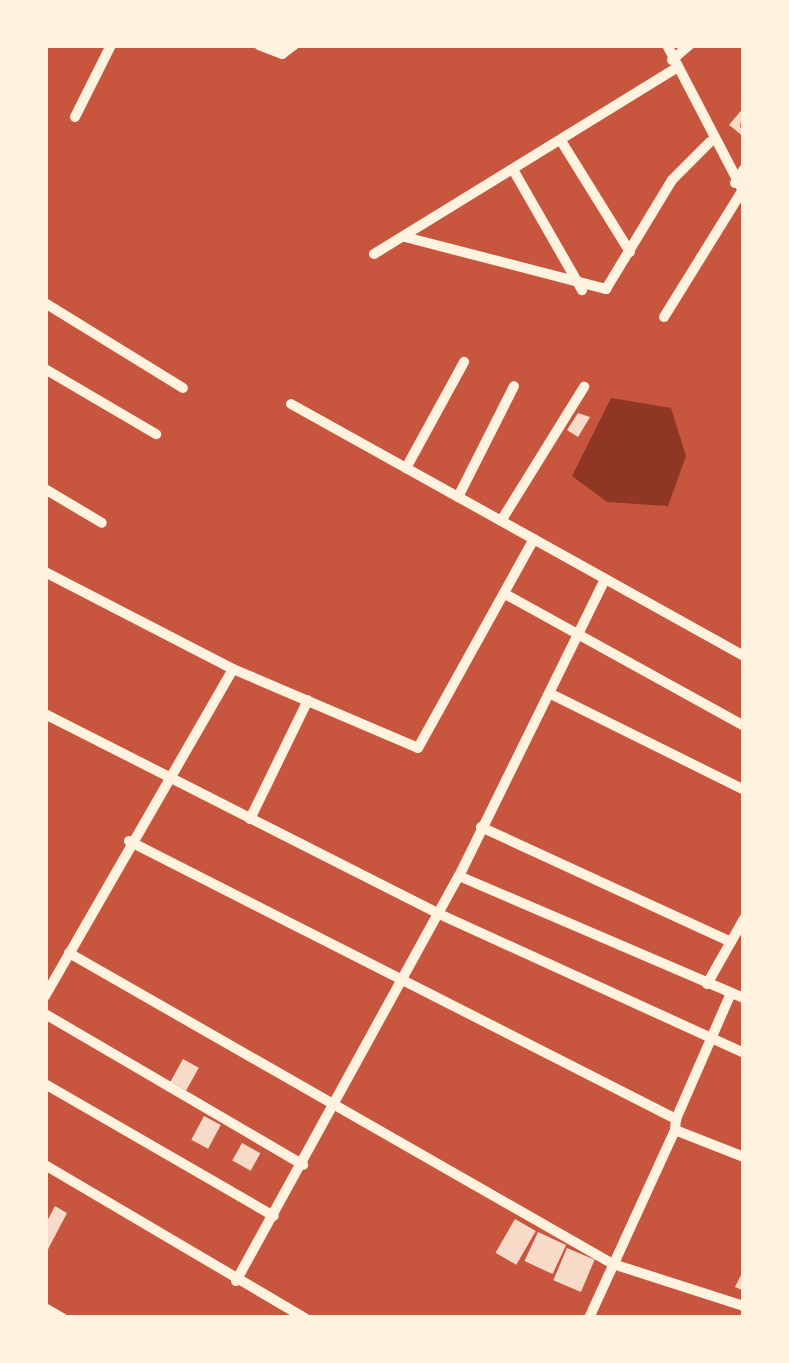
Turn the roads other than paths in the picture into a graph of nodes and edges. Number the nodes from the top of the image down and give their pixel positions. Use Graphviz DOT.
graph roads {
  1 [pos="111,45"];
  2 [pos="259,45"];
  3 [pos="294,45"];
  4 [pos="667,45"];
  5 [pos="689,45"];
  6 [pos="674,65"];
  7 [pos="74,117"];
  8 [pos="710,142"];
  9 [pos="563,144"];
  10 [pos="744,169"];
  11 [pos="514,172"];
  12 [pos="741,189"];
  13 [pos="404,237"];
  14 [pos="630,252"];
  15 [pos="374,254"];
  16 [pos="582,290"];
  17 [pos="45,303"];
  18 [pos="664,317"];
  19 [pos="464,362"];
  20 [pos="45,370"];
  21 [pos="514,386"];
  22 [pos="584,386"];
  23 [pos="183,388"];
  24 [pos="291,404"];
  25 [pos="156,434"];
  26 [pos="406,468"];
  27 [pos="45,489"];
  28 [pos="458,497"];
  29 [pos="501,521"];
  30 [pos="102,524"];
  31 [pos="534,539"];
  32 [pos="45,572"];
  33 [pos="605,579"];
  34 [pos="505,594"];
  35 [pos="581,635"];
  36 [pos="744,656"];
  37 [pos="233,669"];
  38 [pos="550,694"];
  39 [pos="308,700"];
  40 [pos="45,714"];
  41 [pos="744,726"];
  42 [pos="166,776"];
  43 [pos="744,790"];
  44 [pos="250,818"];
  45 [pos="481,828"];
  46 [pos="130,841"];
  47 [pos="459,876"];
  48 [pos="437,912"];
  49 [pos="744,919"];
  50 [pos="731,942"];
  51 [pos="69,953"];
  52 [pos="402,982"];
  53 [pos="708,984"];
  54 [pos="732,994"];
  55 [pos="45,996"];
  56 [pos="744,998"];
  57 [pos="45,1014"];
  58 [pos="709,1040"];
  59 [pos="744,1053"];
  60 [pos="45,1084"];
  61 [pos="336,1108"];
  62 [pos="675,1124"];
  63 [pos="744,1157"];
  64 [pos="45,1164"];
  65 [pos="303,1165"];
  66 [pos="274,1216"];
  67 [pos="614,1264"];
  68 [pos="236,1281"];
  69 [pos="744,1306"];
  70 [pos="45,1308"];
  71 [pos="62,1318"];
  72 [pos="305,1318"];
  73 [pos="589,1318"];
  1 -- 7 [label="street"];
  2 -- 3 [label="street"];
  4 -- 6 [label="street"];
  5 -- 6 [label="street"];
  6 -- 8 [label="street"];
  6 -- 9 [label="street"];
  8 -- 12 [label="street"];
  8 -- 14 [label="street"];
  9 -- 11 [label="street"];
  9 -- 14 [label="street"];
  10 -- 12 [label="street"];
  11 -- 13 [label="street"];
  11 -- 16 [label="street"];
  12 -- 18 [label="street"];
  13 -- 15 [label="street"];
  13 -- 16 [label="street"];
  14 -- 16 [label="street"];
  17 -- 23 [label="street"];
  19 -- 26 [label="street"];
  20 -- 25 [label="street"];
  21 -- 28 [label="street"];
  22 -- 29 [label="street"];
  24 -- 26 [label="street"];
  26 -- 28 [label="street"];
  27 -- 30 [label="street"];
  28 -- 29 [label="street"];
  29 -- 31 [label="street"];
  31 -- 33 [label="street"];
  31 -- 34 [label="street"];
  32 -- 37 [label="street"];
  33 -- 35 [label="street"];
  33 -- 36 [label="street"];
  34 -- 35 [label="street"];
  34 -- 39 [label="street"];
  35 -- 38 [label="street"];
  35 -- 41 [label="street"];
  37 -- 39 [label="street"];
  37 -- 42 [label="street"];
  38 -- 43 [label="street"];
  38 -- 45 [label="street"];
  39 -- 44 [label="street"];
  40 -- 42 [label="street"];
  42 -- 44 [label="street"];
  42 -- 46 [label="street"];
  44 -- 48 [label="street"];
  45 -- 47 [label="street"];
  45 -- 50 [label="street"];
  46 -- 51 [label="street"];
  46 -- 52 [label="street"];
  47 -- 48 [label="street"];
  47 -- 53 [label="street"];
  48 -- 52 [label="street"];
  48 -- 58 [label="street"];
  49 -- 50 [label="street"];
  50 -- 53 [label="street"];
  51 -- 55 [label="street"];
  51 -- 61 [label="street"];
  52 -- 61 [label="street"];
  52 -- 62 [label="street"];
  53 -- 54 [label="street"];
  54 -- 56 [label="street"];
  54 -- 58 [label="street"];
  57 -- 65 [label="street"];
  58 -- 59 [label="street"];
  58 -- 62 [label="street"];
  60 -- 66 [label="street"];
  61 -- 65 [label="street"];
  61 -- 67 [label="street"];
  62 -- 63 [label="street"];
  62 -- 67 [label="street"];
  64 -- 68 [label="street"];
  65 -- 66 [label="street"];
  66 -- 68 [label="street"];
  67 -- 69 [label="street"];
  67 -- 73 [label="street"];
  68 -- 72 [label="street"];
  70 -- 71 [label="street"];
}
